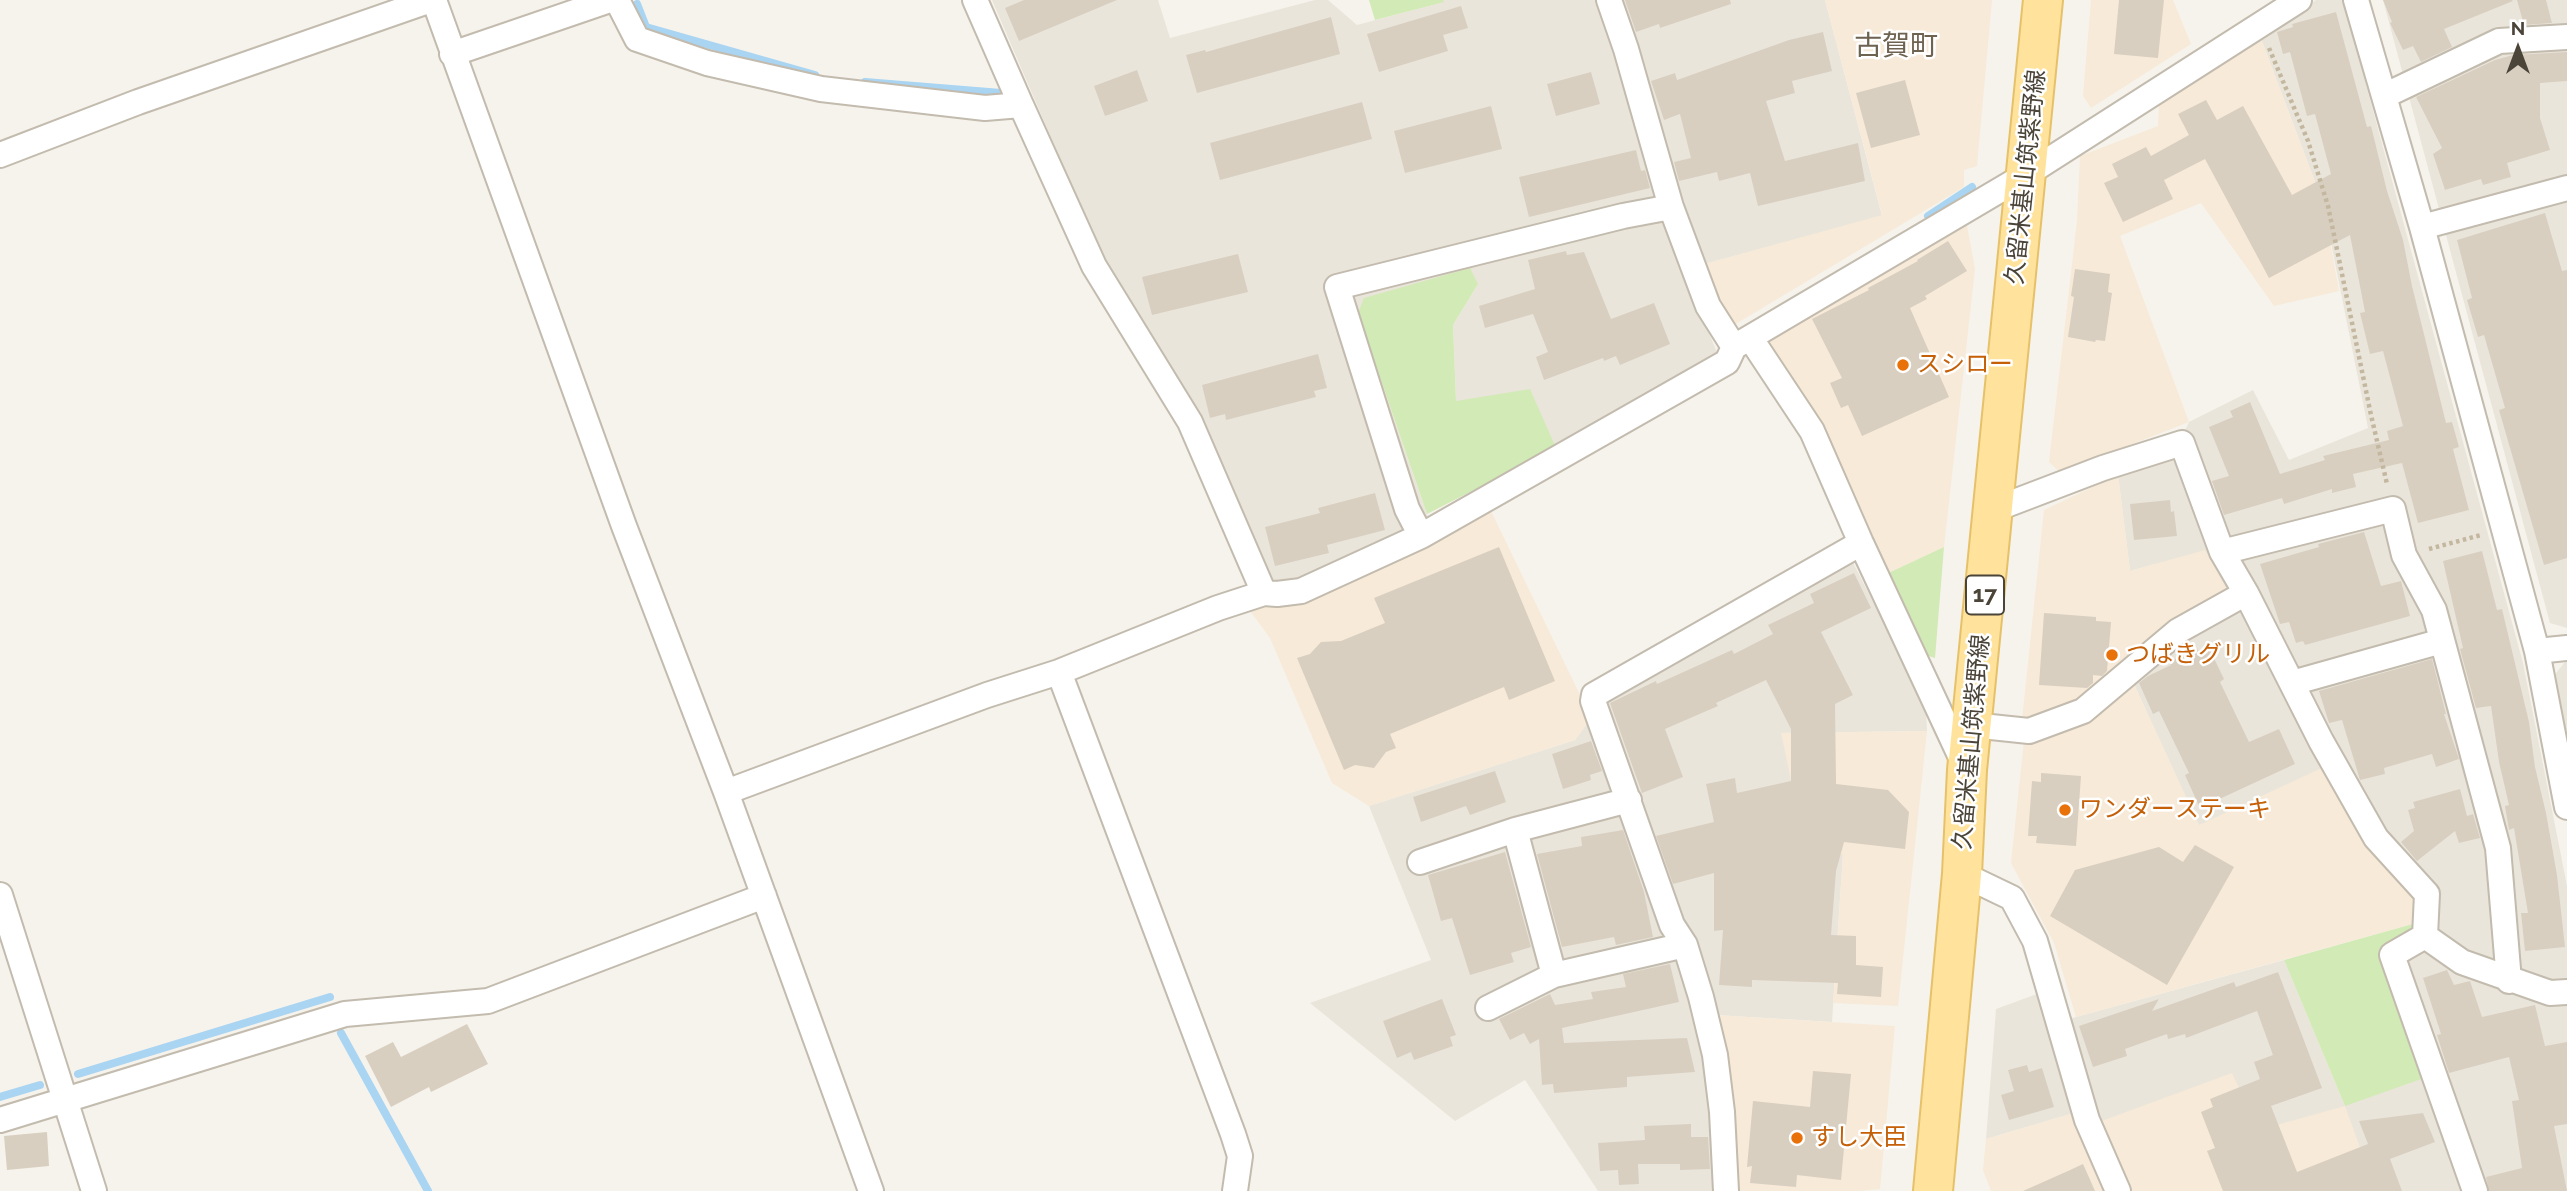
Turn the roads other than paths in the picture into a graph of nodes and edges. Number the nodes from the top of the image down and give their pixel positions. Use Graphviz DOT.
graph roads {
  1 [pos="433,0"];
  2 [pos="610,0"];
  3 [pos="617,0"];
  4 [pos="975,0"];
  5 [pos="1609,0"];
  6 [pos="2043,0"];
  7 [pos="2299,0"];
  8 [pos="2356,0"];
  9 [pos="2567,37"];
  10 [pos="452,54"];
  11 [pos="2384,96"];
  12 [pos="1021,105"];
  13 [pos="0,155"];
  14 [pos="2027,174"];
  15 [pos="2567,189"];
  16 [pos="1671,207"];
  17 [pos="2422,228"];
  18 [pos="1742,343"];
  19 [pos="1993,510"];
  20 [pos="1421,536"];
  21 [pos="1861,543"];
  22 [pos="2222,552"];
  23 [pos="1264,593"];
  24 [pos="2246,593"];
  25 [pos="2442,641"];
  26 [pos="2567,648"];
  27 [pos="2536,651"];
  28 [pos="1059,672"];
  29 [pos="2292,683"];
  30 [pos="1972,725"];
  31 [pos="1968,770"];
  32 [pos="726,792"];
  33 [pos="1629,800"];
  34 [pos="2567,807"];
  35 [pos="1515,830"];
  36 [pos="1420,862"];
  37 [pos="1962,873"];
  38 [pos="0,895"];
  39 [pos="764,896"];
  40 [pos="2425,936"];
  41 [pos="1685,945"];
  42 [pos="1554,975"];
  43 [pos="2510,981"];
  44 [pos="2567,992"];
  45 [pos="1488,1008"];
  46 [pos="65,1100"];
  47 [pos="0,1120"];
  48 [pos="94,1191"];
  49 [pos="871,1191"];
  50 [pos="1235,1191"];
  51 [pos="1727,1191"];
  52 [pos="1933,1191"];
  53 [pos="2118,1191"];
  54 [pos="2475,1191"];
  1 -- 10 [label="street"];
  1 -- 13 [label="street"];
  2 -- 10 [label="street"];
  3 -- 12 [label="street"];
  4 -- 12 [label="street"];
  5 -- 16 [label="street"];
  6 -- 14 [label="main road, 久留米基山筑紫野線 / 17"];
  7 -- 14 [label="street"];
  8 -- 11 [label="street"];
  9 -- 11 [label="street"];
  10 -- 32 [label="street"];
  11 -- 17 [label="street"];
  12 -- 23 [label="street"];
  14 -- 18 [label="street"];
  14 -- 19 [label="main road, 久留米基山筑紫野線 / 17"];
  15 -- 17 [label="street"];
  16 -- 18 [label="street"];
  16 -- 20 [label="street"];
  17 -- 27 [label="street"];
  18 -- 20 [label="street"];
  18 -- 21 [label="street"];
  19 -- 22 [label="street"];
  19 -- 30 [label="main road, 久留米基山筑紫野線 / 17"];
  20 -- 23 [label="street"];
  21 -- 31 [label="street"];
  21 -- 33 [label="street"];
  22 -- 24 [label="street"];
  22 -- 25 [label="street"];
  23 -- 28 [label="street"];
  24 -- 29 [label="street"];
  24 -- 30 [label="street"];
  25 -- 29 [label="street"];
  25 -- 43 [label="street"];
  26 -- 27 [label="street"];
  27 -- 34 [label="street"];
  28 -- 32 [label="street"];
  28 -- 50 [label="street"];
  29 -- 40 [label="street"];
  30 -- 31 [label="main road, 久留米基山筑紫野線 / 17"];
  31 -- 37 [label="main road, 久留米基山筑紫野線 / 17"];
  32 -- 39 [label="street"];
  33 -- 35 [label="street"];
  33 -- 41 [label="street"];
  35 -- 36 [label="street"];
  35 -- 42 [label="street"];
  37 -- 52 [label="main road, 久留米基山筑紫野線 / 17"];
  37 -- 53 [label="street"];
  38 -- 46 [label="street"];
  39 -- 46 [label="street"];
  39 -- 49 [label="street"];
  40 -- 43 [label="street"];
  40 -- 54 [label="street"];
  41 -- 42 [label="street"];
  41 -- 51 [label="street"];
  42 -- 45 [label="street"];
  43 -- 44 [label="street"];
  46 -- 47 [label="street"];
  46 -- 48 [label="street"];
}
